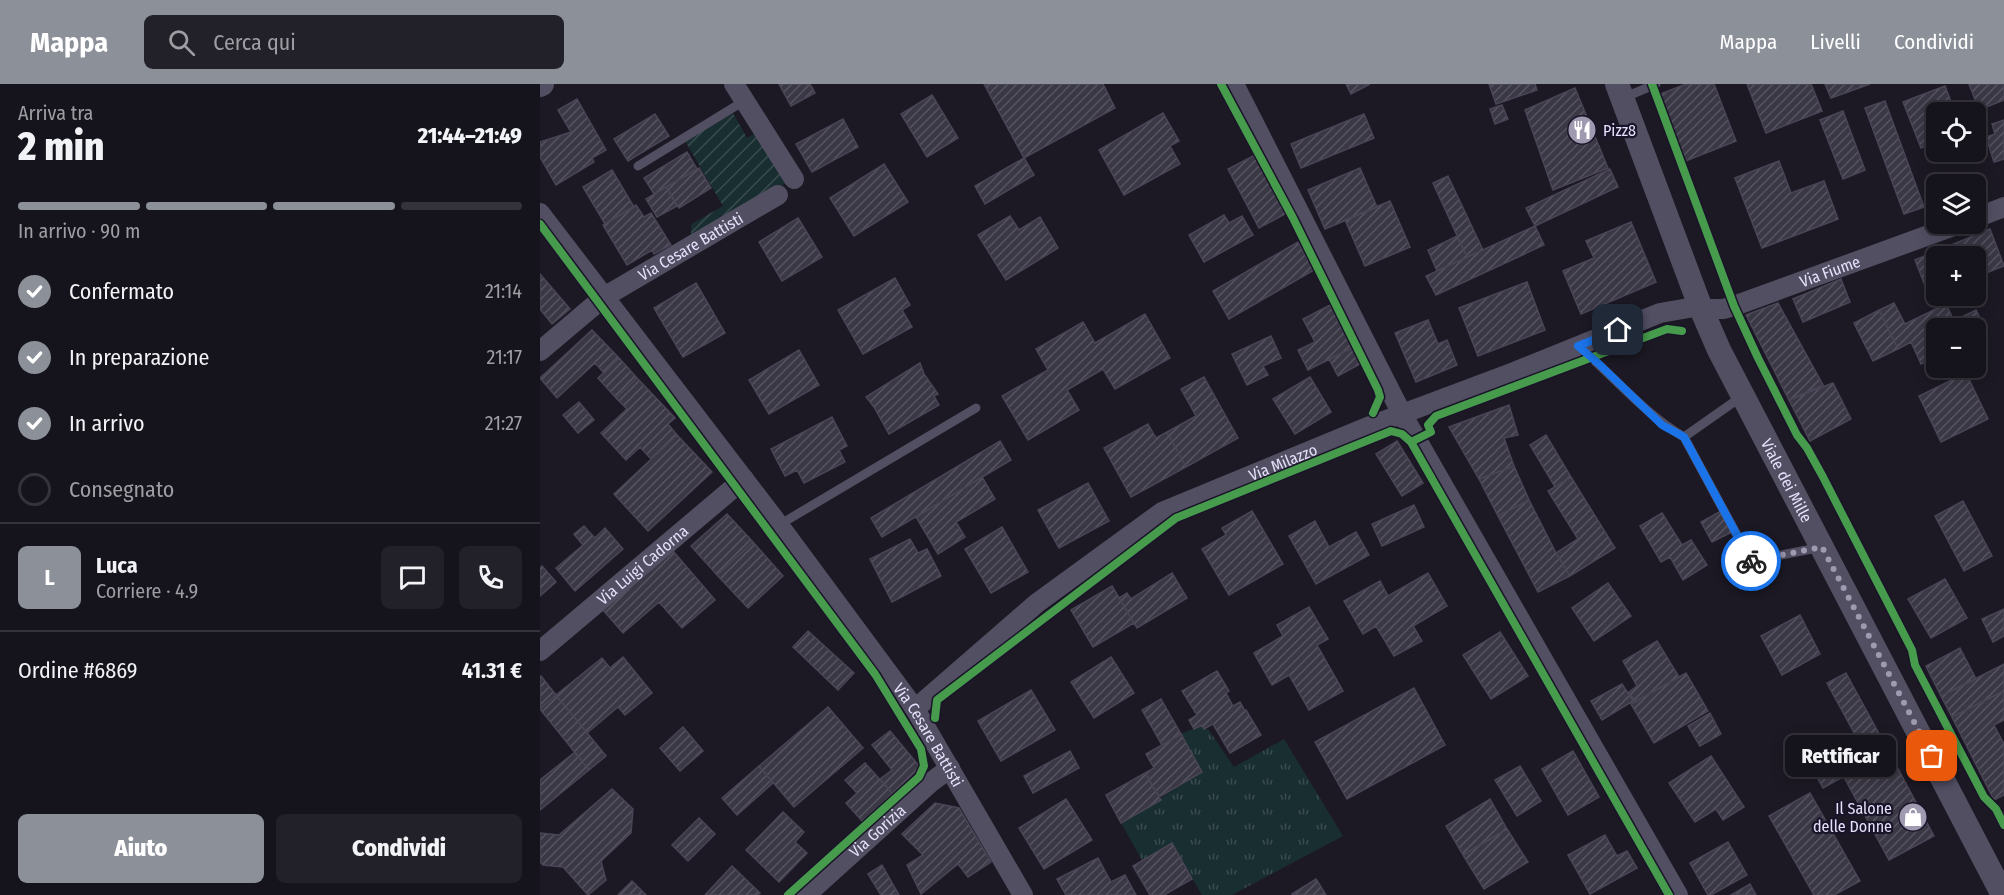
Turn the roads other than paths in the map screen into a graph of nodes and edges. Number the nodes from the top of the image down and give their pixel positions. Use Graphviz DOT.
graph roads {
  1 [pos="1234,84"];
  2 [pos="1656,84"];
  3 [pos="1620,91"];
  4 [pos="739,92"];
  5 [pos="638,166"];
  6 [pos="794,179"];
  7 [pos="778,195"];
  8 [pos="2004,207"];
  9 [pos="540,213"];
  10 [pos="1986,214"];
  11 [pos="1931,234"];
  12 [pos="603,297"];
  13 [pos="1700,306"];
  14 [pos="1578,346"];
  15 [pos="540,351"];
  16 [pos="1743,395"];
  17 [pos="976,408"];
  18 [pos="1402,414"];
  19 [pos="1684,437"];
  20 [pos="744,479"];
  21 [pos="779,525"];
  22 [pos="1822,547"];
  23 [pos="540,651"];
  24 [pos="915,709"];
  25 [pos="950,768"];
  26 [pos="806,895"];
  27 [pos="1023,895"];
  28 [pos="1678,895"];
  29 [pos="2003,895"];
  1 -- 18 [label="street"];
  2 -- 3 [label="lane"];
  3 -- 13 [label="street, Viale dei Mille"];
  4 -- 5 [label="lane"];
  4 -- 6 [label="street"];
  7 -- 12 [label="street, Via Cesare Battisti"];
  8 -- 10 [label="street"];
  9 -- 12 [label="street, Via Cesare Battisti"];
  11 -- 13 [label="street, Via Fiume"];
  12 -- 15 [label="street, Via Cesare Battisti"];
  12 -- 20 [label="street, Via Cesare Battisti"];
  13 -- 14 [label="street, Via Milazzo"];
  13 -- 16 [label="street, Viale dei Mille"];
  14 -- 18 [label="street, Via Milazzo"];
  14 -- 19 [label="lane"];
  16 -- 19 [label="lane"];
  16 -- 22 [label="street, Viale dei Mille"];
  17 -- 21 [label="lane"];
  18 -- 24 [label="street, Via Milazzo"];
  18 -- 28 [label="street"];
  19 -- 22 [label="lane"];
  20 -- 21 [label="street, Via Cesare Battisti"];
  20 -- 23 [label="street, Via Luigi Cadorna"];
  21 -- 24 [label="street, Via Cesare Battisti"];
  22 -- 29 [label="street, Viale dei Mille"];
  24 -- 25 [label="street, Via Cesare Battisti"];
  25 -- 26 [label="street, Via Gorizia"];
  25 -- 27 [label="street, Via Cesare Battisti"];
}
